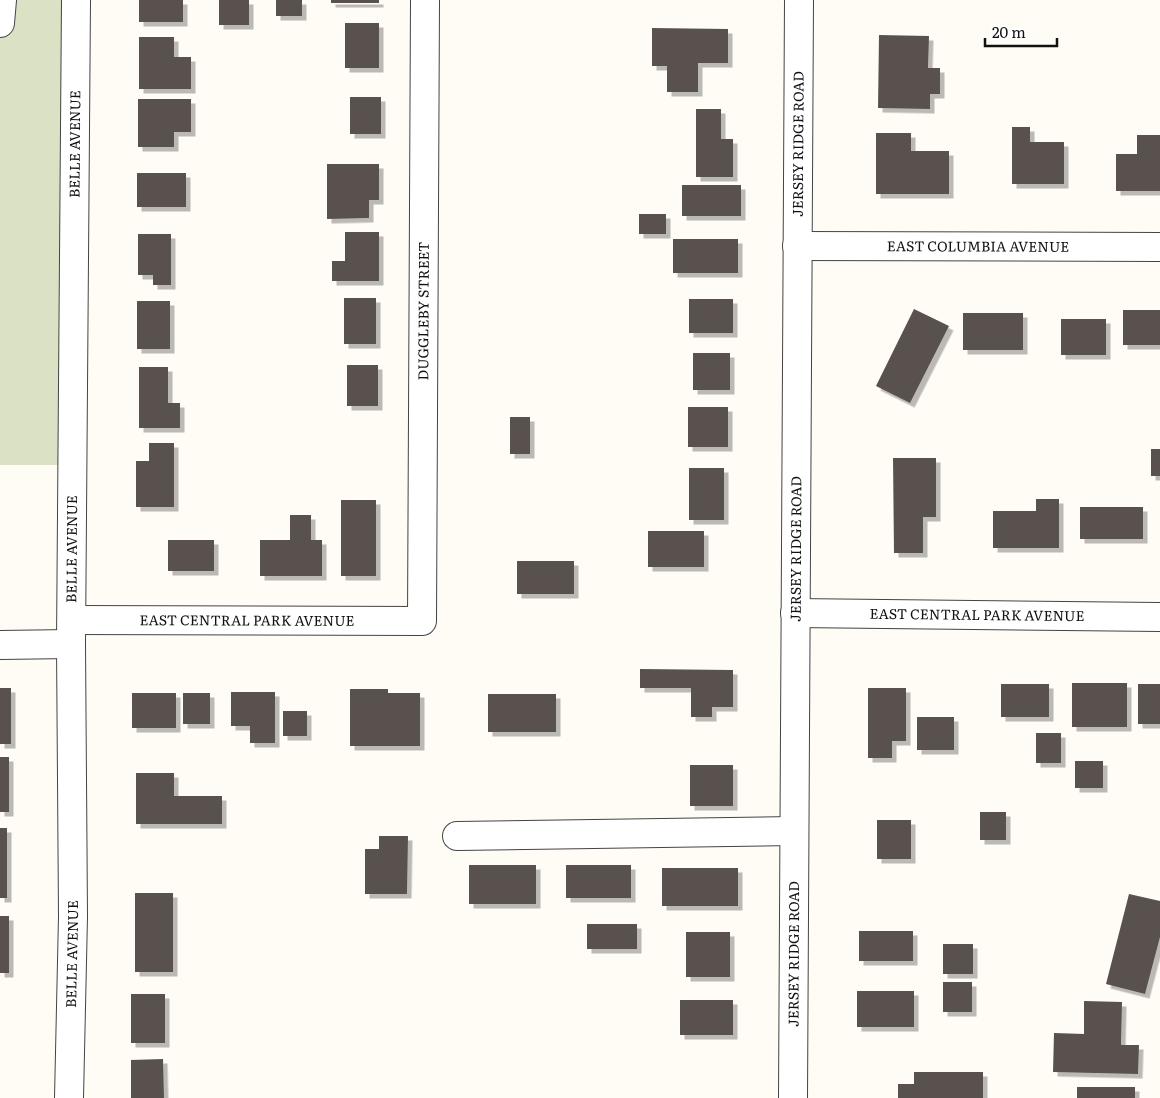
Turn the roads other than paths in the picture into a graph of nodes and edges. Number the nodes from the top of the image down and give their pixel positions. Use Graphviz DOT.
graph roads {
  1 [pos="2,0"];
  2 [pos="76,0"];
  3 [pos="425,0"];
  4 [pos="799,0"];
  5 [pos="0,23"];
  6 [pos="797,246"];
  7 [pos="1160,247"];
  8 [pos="795,613"];
  9 [pos="1160,617"];
  10 [pos="422,621"];
  11 [pos="72,632"];
  12 [pos="0,644"];
  13 [pos="794,831"];
  14 [pos="457,836"];
  15 [pos="69,1098"];
  16 [pos="793,1098"];
  1 -- 5 [label="street"];
  2 -- 11 [label="street, BELLE AVENUE"];
  3 -- 10 [label="street, DUGGLEBY STREET"];
  4 -- 6 [label="street, JERSEY RIDGE ROAD"];
  6 -- 7 [label="street, EAST COLUMBIA AVENUE"];
  6 -- 8 [label="street, JERSEY RIDGE ROAD"];
  8 -- 9 [label="street, EAST CENTRAL PARK AVENUE"];
  8 -- 13 [label="street, JERSEY RIDGE ROAD"];
  10 -- 11 [label="street, EAST CENTRAL PARK AVENUE"];
  11 -- 12 [label="street, EAST CENTRAL PARK AVENUE"];
  11 -- 15 [label="street, BELLE AVENUE"];
  13 -- 14 [label="street"];
  13 -- 16 [label="street, JERSEY RIDGE ROAD"];
}
